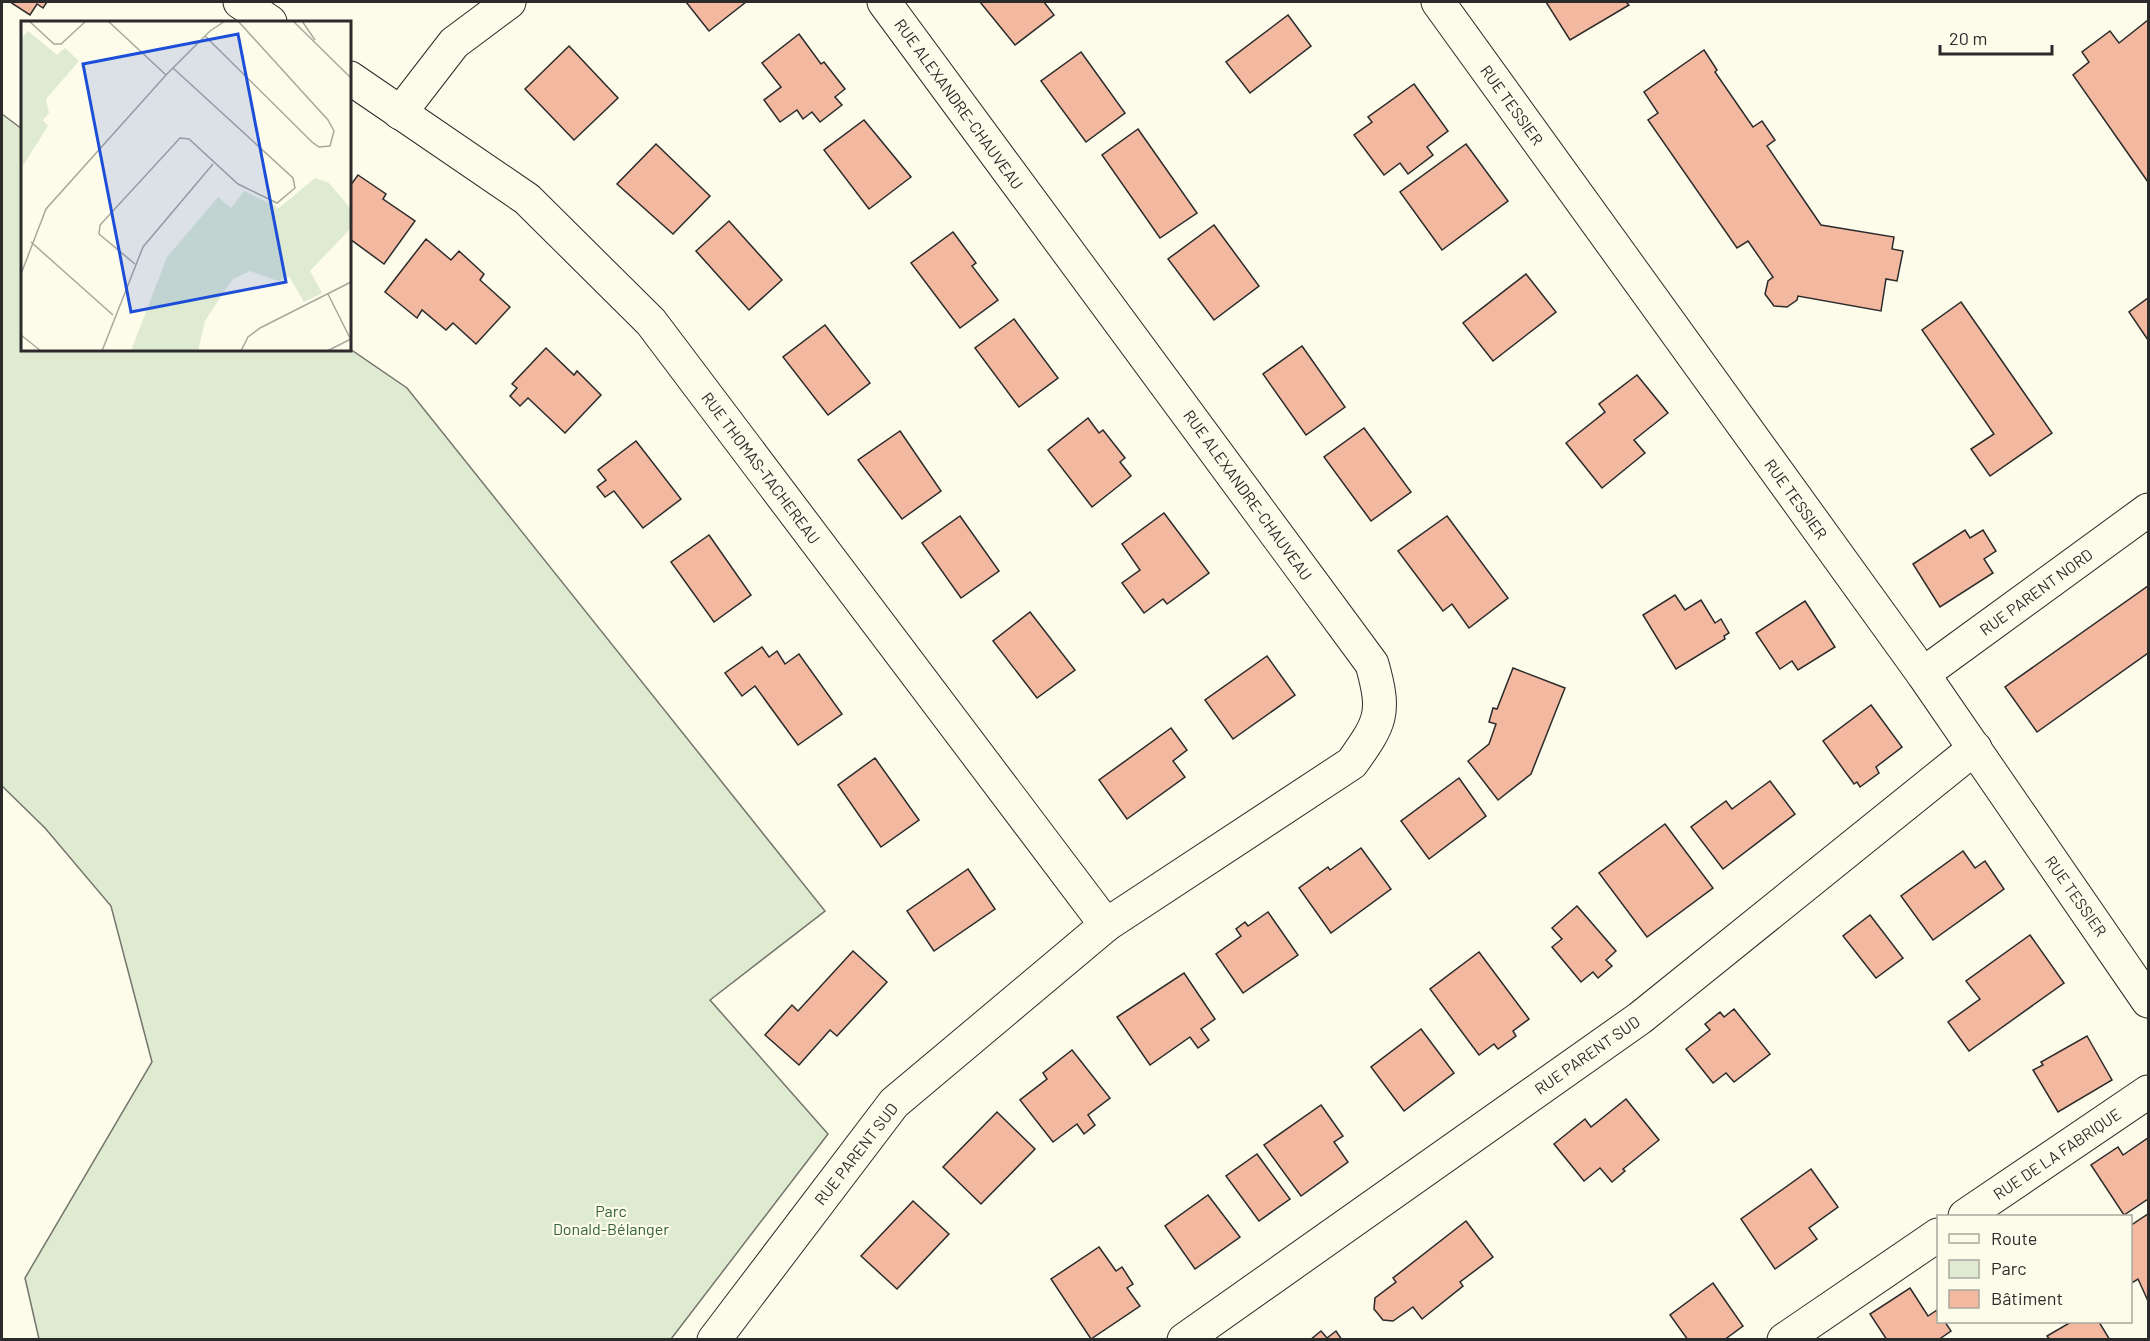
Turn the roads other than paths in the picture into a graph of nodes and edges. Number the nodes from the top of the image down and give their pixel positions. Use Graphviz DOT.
graph roads {
  1 [pos="240,2"];
  2 [pos="509,2"];
  3 [pos="884,2"];
  4 [pos="1438,2"];
  5 [pos="268,21"];
  6 [pos="351,79"];
  7 [pos="400,112"];
  8 [pos="2148,510"];
  9 [pos="1923,674"];
  10 [pos="1974,748"];
  11 [pos="1106,925"];
  12 [pos="2148,1001"];
  13 [pos="2148,1092"];
  14 [pos="1966,1215"];
  15 [pos="1937,1236"];
  16 [pos="714,1340"];
  17 [pos="1184,1340"];
  18 [pos="1784,1340"];
  1 -- 5 [label="street"];
  2 -- 7 [label="street"];
  3 -- 11 [label="street, RUE ALEXANDRE-CHAUVEAU"];
  4 -- 9 [label="street, RUE TESSIER"];
  6 -- 7 [label="street, RUE THOMAS-TACHEREAU"];
  7 -- 11 [label="street, RUE THOMAS-TACHEREAU"];
  8 -- 9 [label="street, RUE PARENT NORD"];
  9 -- 10 [label="street, RUE TESSIER"];
  10 -- 12 [label="street, RUE TESSIER"];
  10 -- 17 [label="street, RUE PARENT SUD"];
  11 -- 16 [label="street, RUE PARENT SUD"];
  13 -- 14 [label="street, RUE DE LA FABRIQUE"];
  15 -- 18 [label="street"];
}
